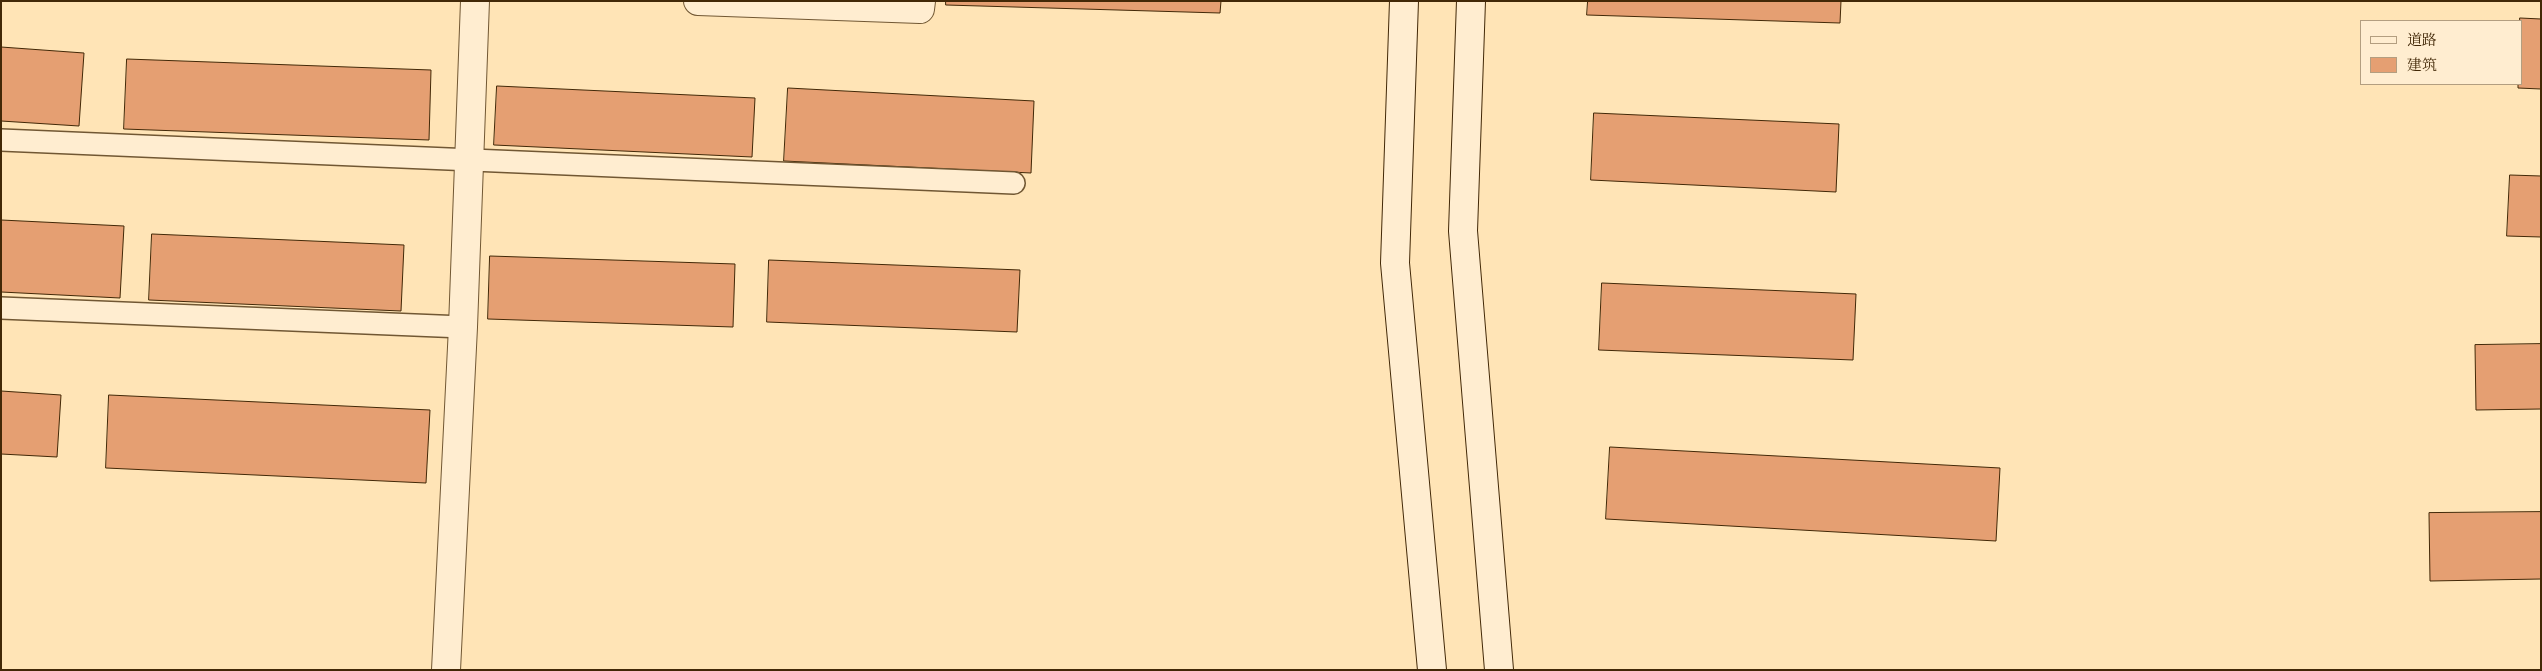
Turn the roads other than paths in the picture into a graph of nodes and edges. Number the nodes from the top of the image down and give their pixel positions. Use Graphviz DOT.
graph roads {
  1 [pos="475,1"];
  2 [pos="698,1"];
  3 [pos="921,1"];
  4 [pos="1404,1"];
  5 [pos="1471,1"];
  6 [pos="1,140"];
  7 [pos="469,159"];
  8 [pos="1014,183"];
  9 [pos="1,308"];
  10 [pos="463,327"];
  11 [pos="446,670"];
  12 [pos="1432,670"];
  13 [pos="1499,670"];
  1 -- 7 [label="street"];
  2 -- 3 [label="street"];
  4 -- 12 [label="street"];
  5 -- 13 [label="street"];
  6 -- 7 [label="lane"];
  7 -- 8 [label="lane"];
  7 -- 10 [label="street"];
  9 -- 10 [label="lane"];
  10 -- 11 [label="street"];
}
